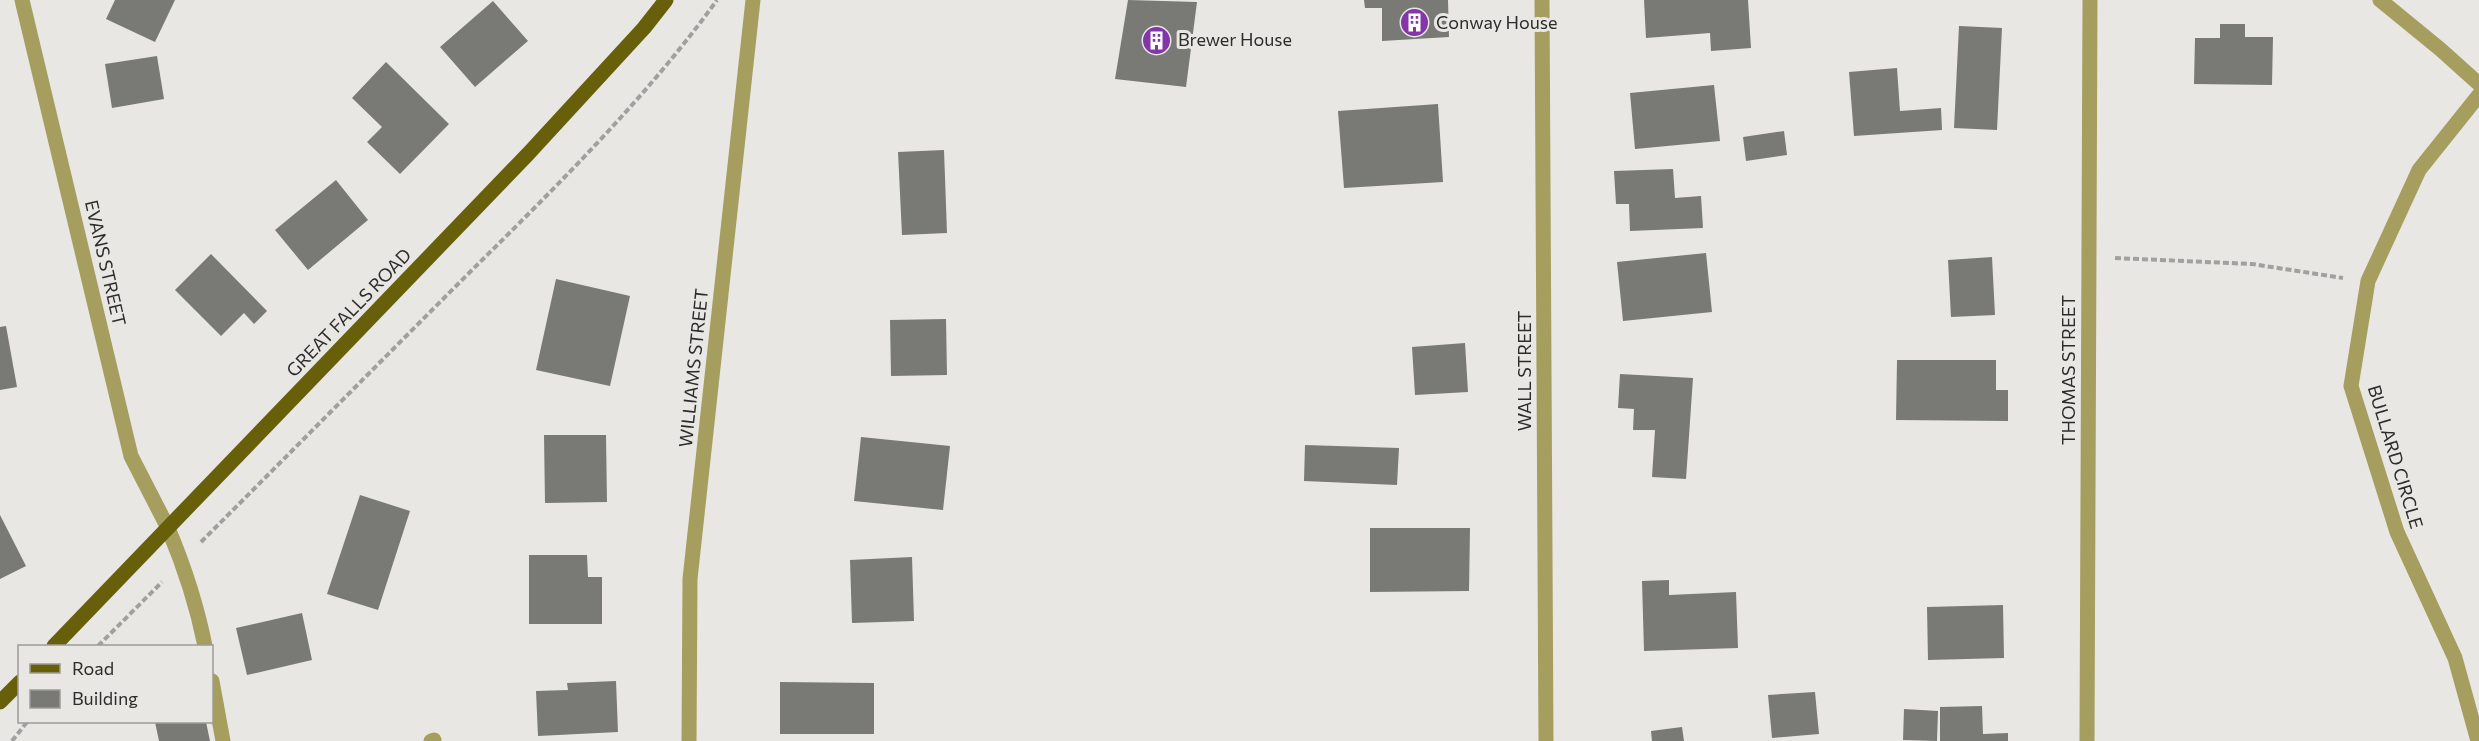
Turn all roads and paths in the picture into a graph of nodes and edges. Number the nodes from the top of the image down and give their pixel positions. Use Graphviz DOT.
graph roads {
  1 [pos="22,0"];
  2 [pos="666,0"];
  3 [pos="717,0"];
  4 [pos="753,0"];
  5 [pos="1542,0"];
  6 [pos="2090,0"];
  7 [pos="2380,0"];
  8 [pos="2479,84"];
  9 [pos="2479,95"];
  10 [pos="2089,256"];
  11 [pos="2368,281"];
  12 [pos="168,528"];
  13 [pos="182,561"];
  14 [pos="55,645"];
  15 [pos="99,645"];
  16 [pos="205,645"];
  17 [pos="18,684"];
  18 [pos="213,686"];
  19 [pos="0,702"];
  20 [pos="26,723"];
  21 [pos="12,741"];
  22 [pos="223,741"];
  23 [pos="688,741"];
  24 [pos="1546,741"];
  25 [pos="2087,741"];
  26 [pos="2478,741"];
  1 -- 12 [label="street, EVANS STREET"];
  2 -- 12 [label="main road, GREAT FALLS ROAD"];
  3 -- 13 [label="path"];
  4 -- 23 [label="street, WILLIAMS STREET"];
  5 -- 24 [label="street, WALL STREET"];
  6 -- 10 [label="street, THOMAS STREET"];
  7 -- 8 [label="street"];
  9 -- 11 [label="street, BULLARD CIRCLE"];
  10 -- 11 [label="path"];
  10 -- 25 [label="street, THOMAS STREET"];
  11 -- 26 [label="street, BULLARD CIRCLE"];
  12 -- 13 [label="street, EVANS STREET"];
  12 -- 14 [label="main road, GREAT FALLS ROAD"];
  13 -- 15 [label="path"];
  13 -- 16 [label="street, EVANS STREET"];
  17 -- 19 [label="main road"];
  18 -- 22 [label="street"];
  20 -- 21 [label="path"];
}
